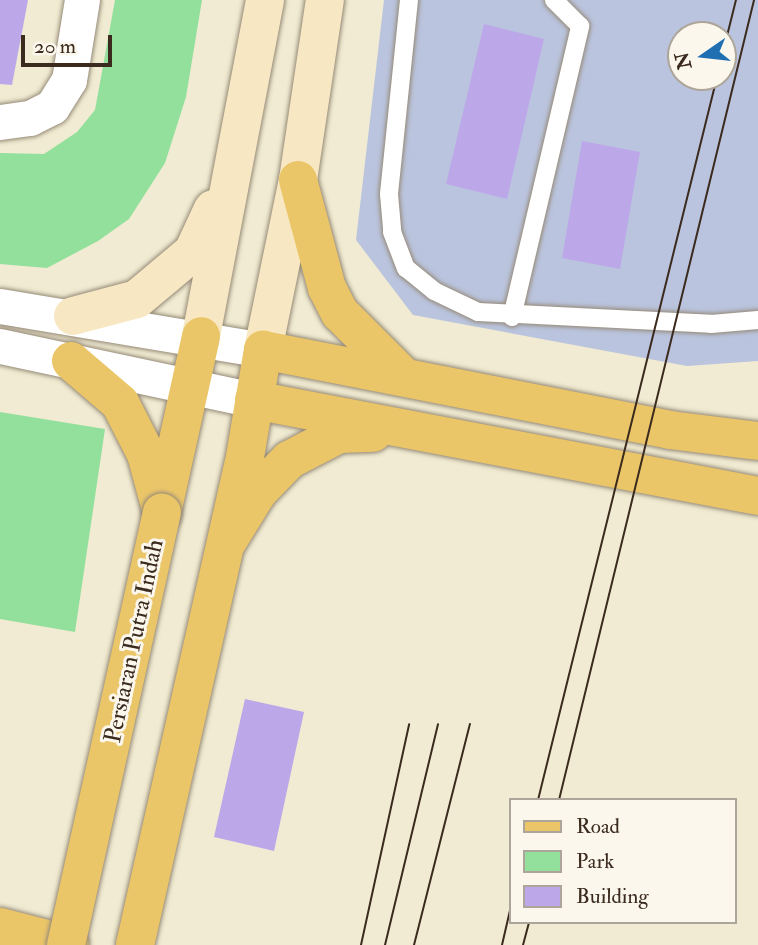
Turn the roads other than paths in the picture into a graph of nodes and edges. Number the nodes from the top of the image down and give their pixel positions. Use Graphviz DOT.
graph roads {
  1 [pos="82,0"];
  2 [pos="265,0"];
  3 [pos="325,0"];
  4 [pos="409,0"];
  5 [pos="554,0"];
  6 [pos="0,122"];
  7 [pos="239,154"];
  8 [pos="298,180"];
  9 [pos="0,306"];
  10 [pos="73,316"];
  11 [pos="512,317"];
  12 [pos="758,320"];
  13 [pos="201,337"];
  14 [pos="0,346"];
  15 [pos="263,350"];
  16 [pos="71,361"];
  17 [pos="403,376"];
  18 [pos="189,386"];
  19 [pos="254,400"];
  20 [pos="407,432"];
  21 [pos="758,441"];
  22 [pos="758,496"];
  23 [pos="162,513"];
  24 [pos="226,544"];
  25 [pos="0,928"];
  26 [pos="68,945"];
  27 [pos="135,945"];
  1 -- 6 [label="street"];
  2 -- 7 [label="main road"];
  3 -- 8 [label="main road"];
  4 -- 11 [label="lane"];
  5 -- 11 [label="lane"];
  7 -- 10 [label="main road"];
  7 -- 13 [label="main road"];
  8 -- 15 [label="main road"];
  8 -- 17 [label="main road"];
  9 -- 10 [label="street"];
  10 -- 13 [label="street"];
  11 -- 12 [label="lane"];
  13 -- 15 [label="street"];
  13 -- 18 [label="main road, Persiaran Putra Indah"];
  14 -- 16 [label="street"];
  15 -- 17 [label="main road"];
  15 -- 19 [label="main road"];
  16 -- 18 [label="street"];
  16 -- 23 [label="main road"];
  17 -- 21 [label="main road"];
  18 -- 19 [label="street"];
  18 -- 23 [label="main road, Persiaran Putra Indah"];
  19 -- 20 [label="main road"];
  19 -- 24 [label="main road"];
  20 -- 22 [label="main road"];
  20 -- 24 [label="main road"];
  23 -- 26 [label="main road, Persiaran Putra Indah, bridge"];
  24 -- 27 [label="main road"];
  25 -- 26 [label="main road"];
}
